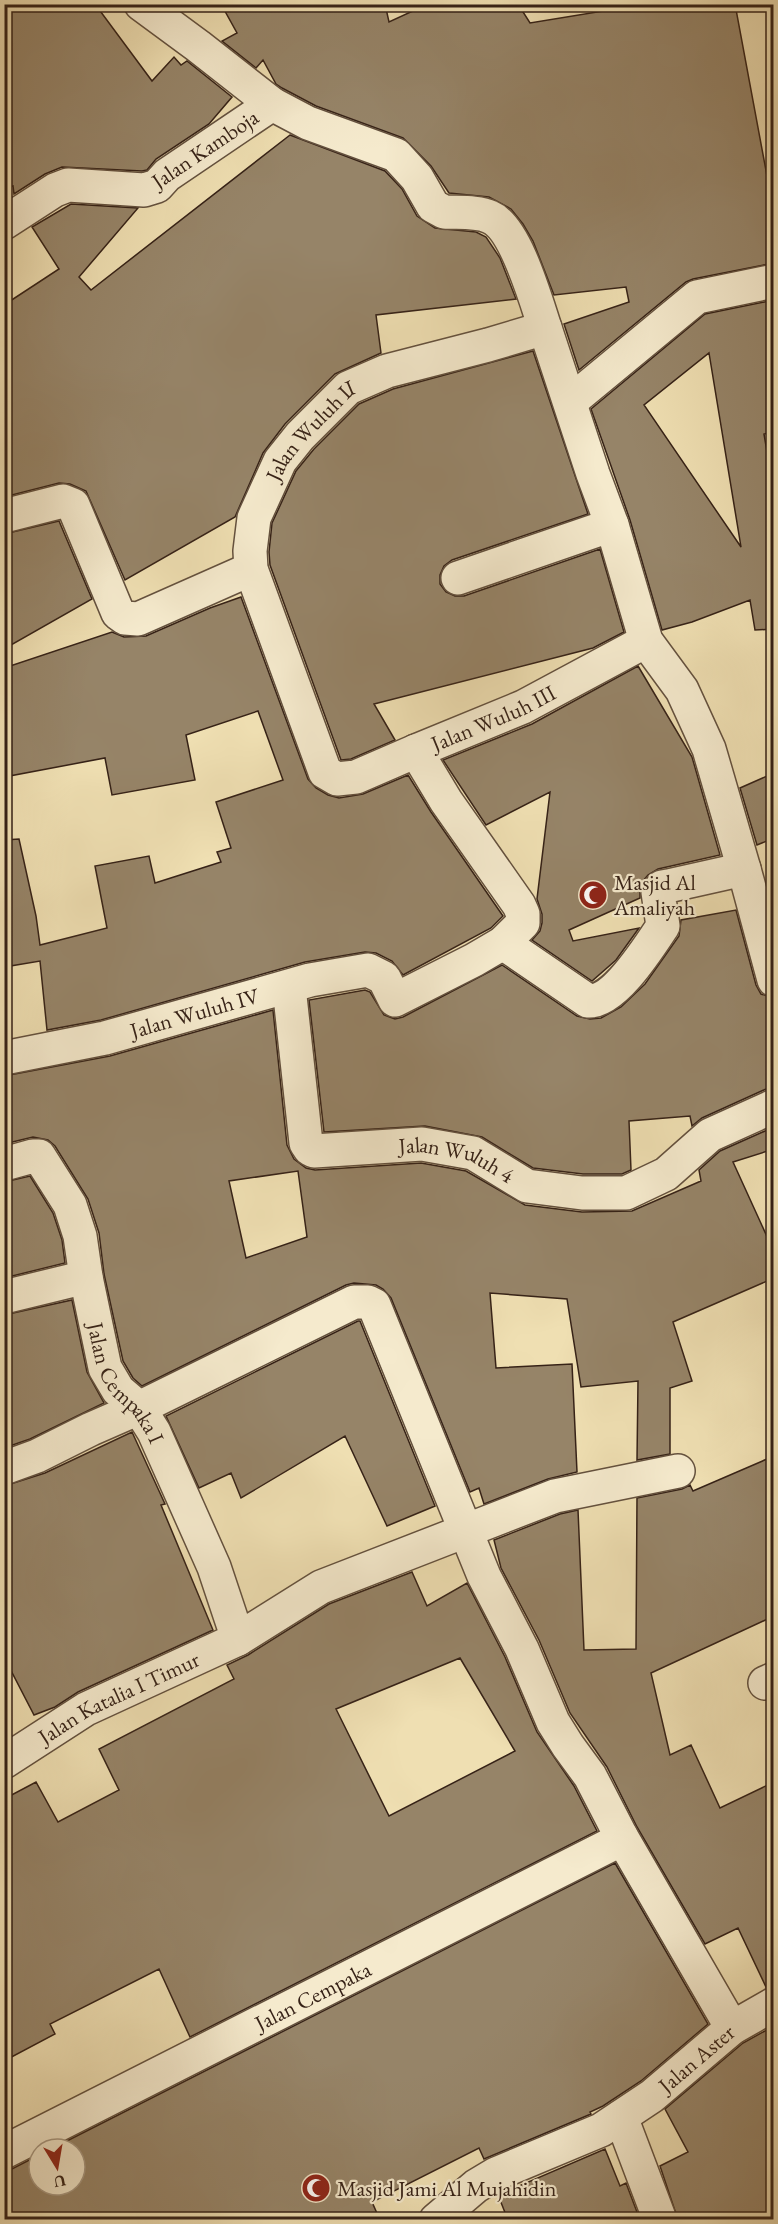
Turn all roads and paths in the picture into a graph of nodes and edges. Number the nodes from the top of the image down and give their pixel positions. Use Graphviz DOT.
graph roads {
  1 [pos="141,4"];
  2 [pos="272,104"];
  3 [pos="4,223"];
  4 [pos="774,281"];
  5 [pos="545,328"];
  6 [pos="570,402"];
  7 [pos="4,516"];
  8 [pos="612,525"];
  9 [pos="251,569"];
  10 [pos="458,578"];
  11 [pos="646,641"];
  12 [pos="416,751"];
  13 [pos="744,868"];
  14 [pos="503,943"];
  15 [pos="774,980"];
  16 [pos="289,987"];
  17 [pos="4,1058"];
  18 [pos="774,1106"];
  19 [pos="4,1164"];
  20 [pos="86,1277"];
  21 [pos="4,1297"];
  22 [pos="139,1408"];
  23 [pos="4,1468"];
  24 [pos="678,1472"];
  25 [pos="467,1529"];
  26 [pos="238,1639"];
  27 [pos="7,1752"];
  28 [pos="621,1836"];
  29 [pos="774,2004"];
  30 [pos="732,2028"];
  31 [pos="621,2117"];
  32 [pos="4,2152"];
  33 [pos="436,2220"];
  34 [pos="660,2220"];
  1 -- 2 [label="street"];
  2 -- 3 [label="street, Jalan Kamboja"];
  2 -- 5 [label="street"];
  4 -- 6 [label="street"];
  5 -- 6 [label="street"];
  5 -- 9 [label="street, Jalan Wuluh II"];
  6 -- 8 [label="street"];
  7 -- 9 [label="street"];
  8 -- 10 [label="street"];
  8 -- 11 [label="street"];
  9 -- 12 [label="street, Jalan Wuluh II"];
  11 -- 12 [label="street, Jalan Wuluh III"];
  11 -- 13 [label="street"];
  12 -- 14 [label="street, Jalan Wuluh III"];
  13 -- 14 [label="street"];
  13 -- 15 [label="street"];
  14 -- 16 [label="street, Jalan Wuluh IV"];
  16 -- 17 [label="street, Jalan Wuluh IV"];
  16 -- 18 [label="street, Jalan Wuluh 4"];
  19 -- 20 [label="street, Jalan Cempaka I"];
  20 -- 21 [label="street"];
  20 -- 22 [label="street, Jalan Cempaka I"];
  22 -- 23 [label="street"];
  22 -- 25 [label="street"];
  22 -- 26 [label="street, Jalan Cempaka I"];
  24 -- 25 [label="street, Jalan Katalia I Timur"];
  25 -- 26 [label="street, Jalan Katalia I Timur"];
  25 -- 28 [label="street"];
  26 -- 27 [label="street, Jalan Katalia I Timur"];
  28 -- 30 [label="street"];
  28 -- 32 [label="street, Jalan Cempaka"];
  29 -- 30 [label="street, Jalan Aster"];
  30 -- 31 [label="street, Jalan Aster"];
  31 -- 33 [label="street, Jalan Aster"];
  31 -- 34 [label="street"];
}
